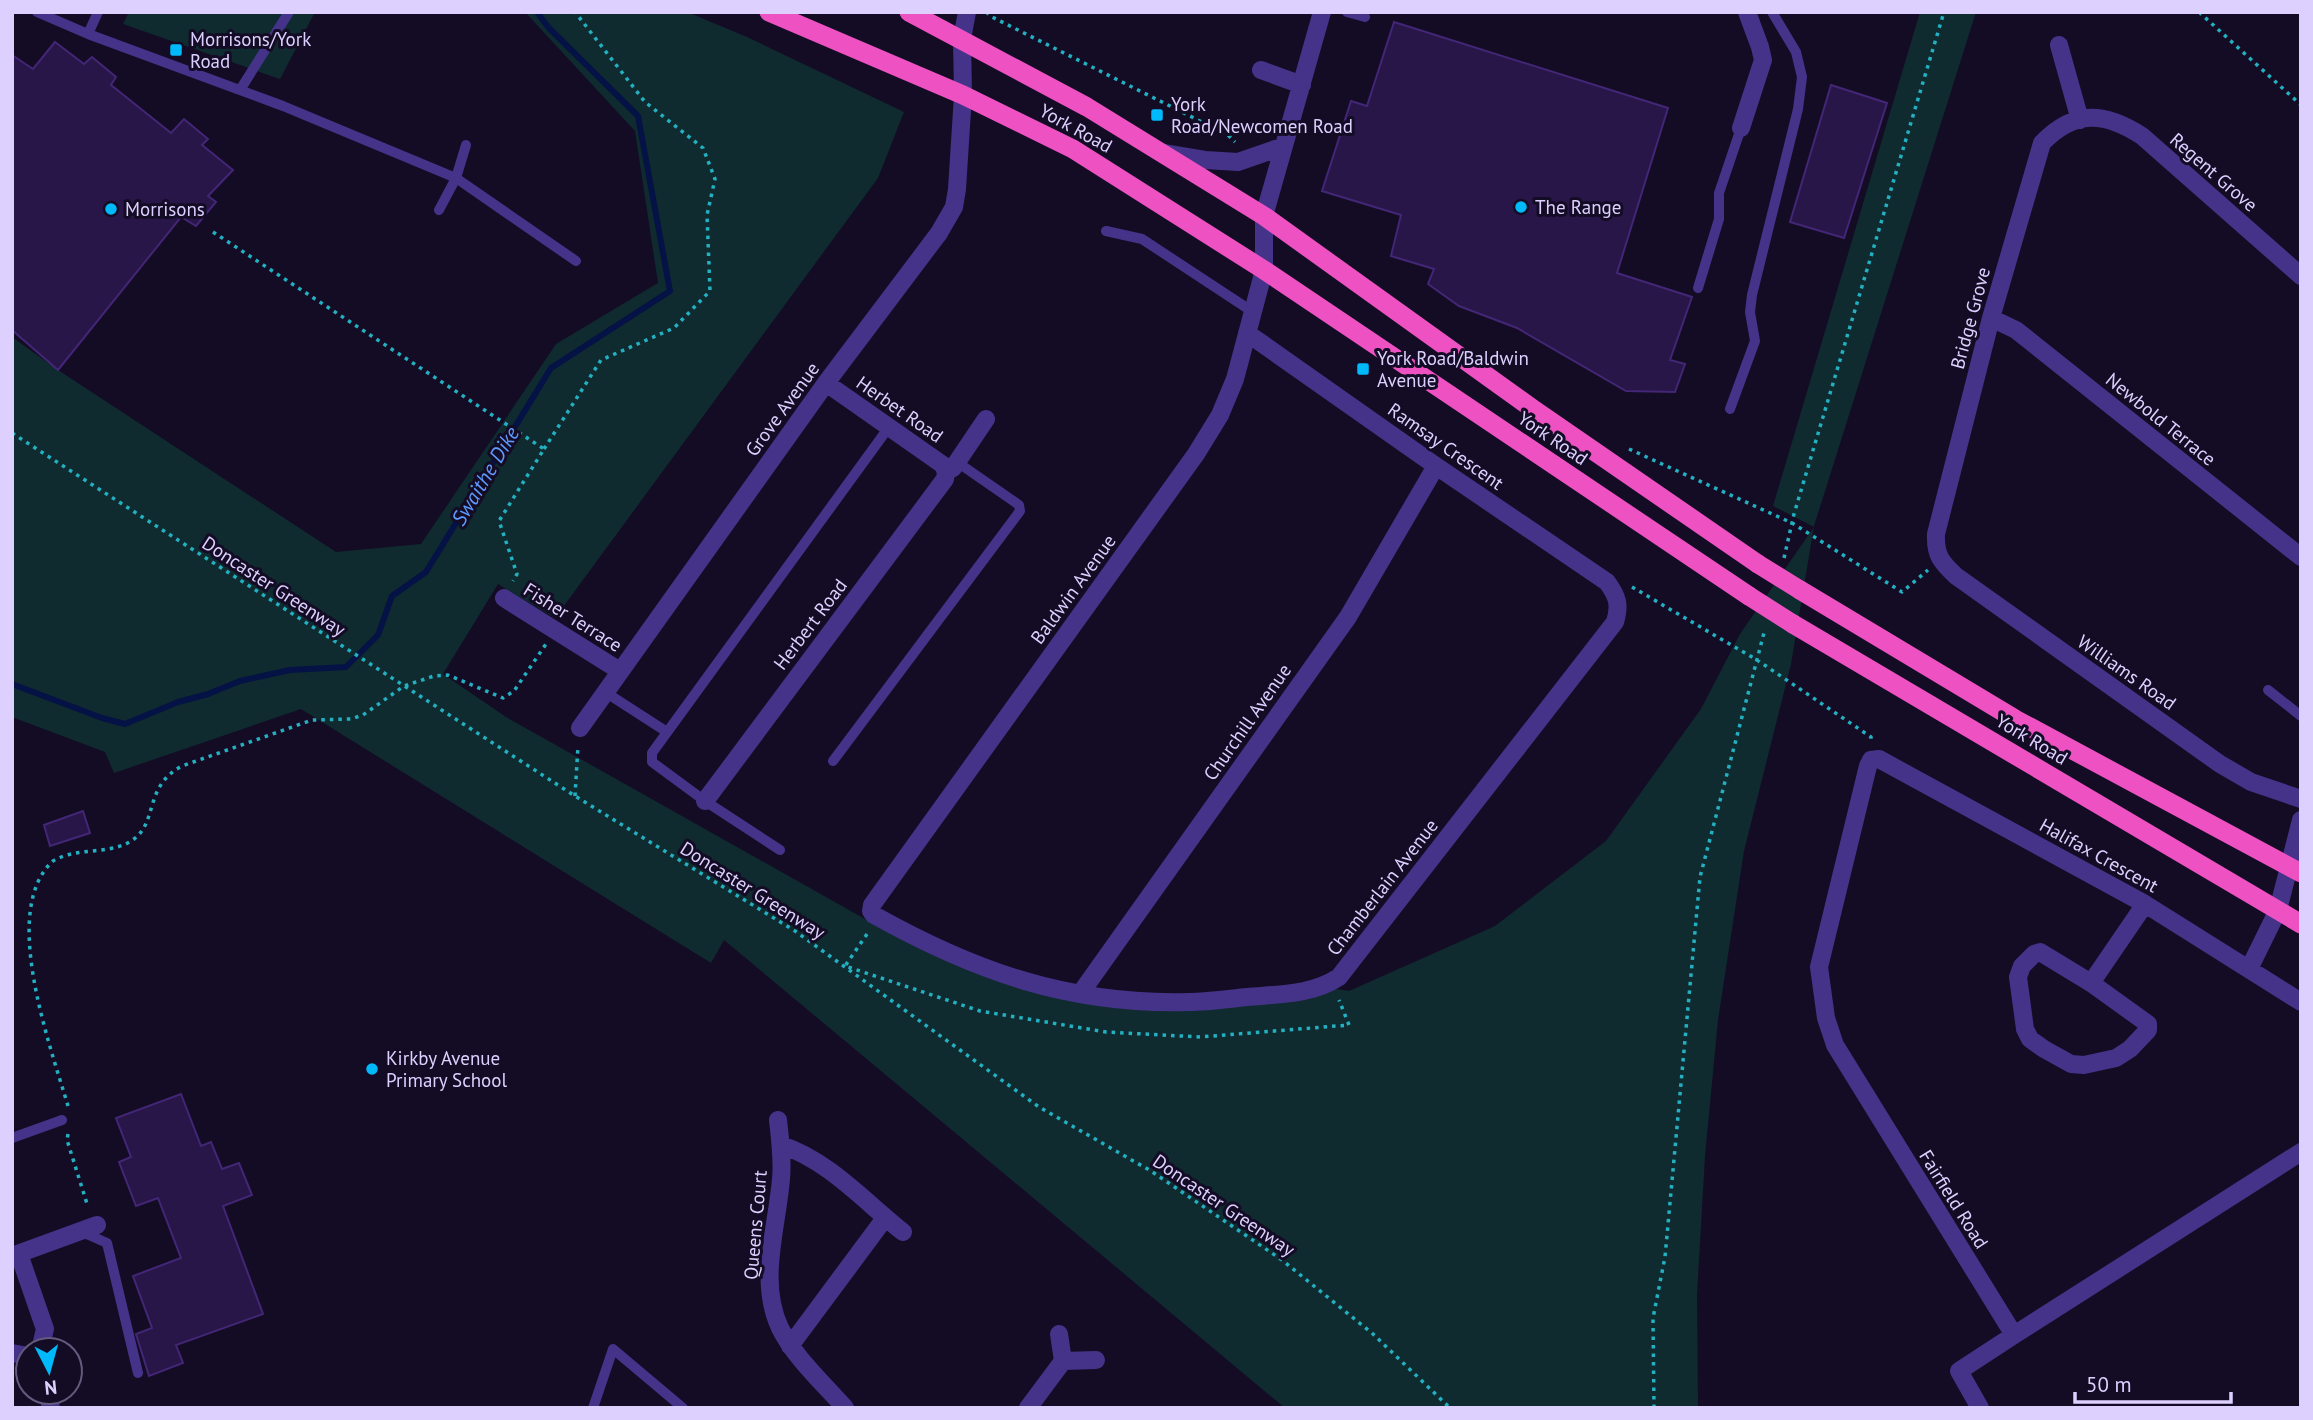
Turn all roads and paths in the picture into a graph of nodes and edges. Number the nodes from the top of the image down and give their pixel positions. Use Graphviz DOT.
graph roads {
  1 [pos="37,12"];
  2 [pos="98,12"];
  3 [pos="289,12"];
  4 [pos="576,12"];
  5 [pos="769,12"];
  6 [pos="909,12"];
  7 [pos="967,12"];
  8 [pos="986,12"];
  9 [pos="1322,12"];
  10 [pos="1347,12"];
  11 [pos="1747,12"];
  12 [pos="1772,12"];
  13 [pos="1944,12"];
  14 [pos="2199,12"];
  15 [pos="1365,17"];
  16 [pos="88,34"];
  17 [pos="962,39"];
  18 [pos="2059,45"];
  19 [pos="1261,70"];
  20 [pos="1302,85"];
  21 [pos="240,90"];
  22 [pos="963,95"];
  23 [pos="2301,105"];
  24 [pos="2085,119"];
  25 [pos="1741,128"];
  26 [pos="466,145"];
  27 [pos="1284,146"];
  28 [pos="1163,153"];
  29 [pos="1243,160"];
  30 [pos="456,178"];
  31 [pos="439,210"];
  32 [pos="1264,216"];
  33 [pos="1106,231"];
  34 [pos="213,232"];
  35 [pos="576,261"];
  36 [pos="1264,270"];
  37 [pos="2301,276"];
  38 [pos="1698,288"];
  39 [pos="1253,312"];
  40 [pos="1991,318"];
  41 [pos="1247,333"];
  42 [pos="826,383"];
  43 [pos="1730,409"];
  44 [pos="986,419"];
  45 [pos="889,427"];
  46 [pos="12,433"];
  47 [pos="1619,444"];
  48 [pos="544,449"];
  49 [pos="1436,466"];
  50 [pos="952,467"];
  51 [pos="1792,523"];
  52 [pos="2301,557"];
  53 [pos="1939,560"];
  54 [pos="1781,569"];
  55 [pos="1607,582"];
  56 [pos="1618,597"];
  57 [pos="504,598"];
  58 [pos="1767,621"];
  59 [pos="556,630"];
  60 [pos="1757,660"];
  61 [pos="620,671"];
  62 [pos="404,685"];
  63 [pos="2269,690"];
  64 [pos="605,692"];
  65 [pos="2301,716"];
  66 [pos="580,728"];
  67 [pos="667,732"];
  68 [pos="1871,760"];
  69 [pos="832,761"];
  70 [pos="575,796"];
  71 [pos="2301,799"];
  72 [pos="705,801"];
  73 [pos="2301,820"];
  74 [pos="780,850"];
  75 [pos="2294,869"];
  76 [pos="30,884"];
  77 [pos="2145,904"];
  78 [pos="2278,911"];
  79 [pos="875,914"];
  80 [pos="2301,924"];
  81 [pos="845,966"];
  82 [pos="2249,969"];
  83 [pos="2091,983"];
  84 [pos="1080,994"];
  85 [pos="2301,1002"];
  86 [pos="32,1003"];
  87 [pos="68,1109"];
  88 [pos="62,1119"];
  89 [pos="778,1120"];
  90 [pos="68,1134"];
  91 [pos="12,1138"];
  92 [pos="781,1145"];
  93 [pos="2301,1152"];
  94 [pos="885,1218"];
  95 [pos="88,1228"];
  96 [pos="903,1232"];
  97 [pos="15,1255"];
  98 [pos="1059,1334"];
  99 [pos="2014,1335"];
  100 [pos="43,1336"];
  101 [pos="790,1346"];
  102 [pos="1096,1360"];
  103 [pos="1063,1361"];
  104 [pos="138,1373"];
  105 [pos="593,1408"];
  106 [pos="683,1408"];
  107 [pos="845,1408"];
  108 [pos="1028,1408"];
  109 [pos="1450,1408"];
  110 [pos="1654,1408"];
  111 [pos="1980,1408"];
  1 -- 16 [label="lane"];
  2 -- 16 [label="lane"];
  3 -- 21 [label="lane"];
  4 -- 48 [label="path"];
  5 -- 22 [label="highway, York Road"];
  6 -- 17 [label="highway, York Road"];
  7 -- 17 [label="street, Grove Avenue"];
  8 -- 29 [label="path"];
  9 -- 20 [label="street, Baldwin Avenue"];
  10 -- 15 [label="lane"];
  11 -- 25 [label="street"];
  12 -- 43 [label="lane"];
  13 -- 51 [label="path"];
  14 -- 23 [label="path"];
  16 -- 21 [label="lane"];
  17 -- 22 [label="street, Grove Avenue"];
  17 -- 28 [label="highway, York Road"];
  18 -- 24 [label="street"];
  19 -- 20 [label="street"];
  20 -- 27 [label="street, Baldwin Avenue"];
  21 -- 30 [label="lane"];
  22 -- 36 [label="highway, York Road"];
  22 -- 42 [label="street, Grove Avenue"];
  24 -- 37 [label="street, Regent Grove"];
  24 -- 40 [label="street, Bridge Grove"];
  25 -- 38 [label="lane"];
  26 -- 30 [label="lane"];
  27 -- 29 [label="street"];
  27 -- 32 [label="street, Baldwin Avenue"];
  28 -- 29 [label="street"];
  28 -- 32 [label="highway, York Road"];
  30 -- 31 [label="lane"];
  30 -- 35 [label="lane"];
  32 -- 36 [label="street, Baldwin Avenue"];
  32 -- 75 [label="highway, York Road, bridge"];
  33 -- 39 [label="lane"];
  34 -- 48 [label="path"];
  36 -- 39 [label="street, Baldwin Avenue"];
  36 -- 78 [label="highway, York Road, bridge"];
  39 -- 41 [label="street, Baldwin Avenue"];
  40 -- 52 [label="street, Newbold Terrace"];
  40 -- 53 [label="street, Bridge Grove"];
  41 -- 49 [label="street, Ramsay Crescent"];
  41 -- 79 [label="street, Baldwin Avenue"];
  42 -- 45 [label="street, Herbet Road"];
  42 -- 61 [label="street, Grove Avenue"];
  44 -- 50 [label="street, Herbert Road"];
  45 -- 50 [label="street, Herbet Road"];
  45 -- 67 [label="lane"];
  46 -- 62 [label="path, Doncaster Greenway"];
  47 -- 51 [label="path"];
  48 -- 57 [label="path"];
  49 -- 55 [label="street, Ramsay Crescent"];
  49 -- 84 [label="street, Churchill Avenue"];
  50 -- 69 [label="lane"];
  50 -- 72 [label="street, Herbert Road"];
  51 -- 53 [label="path"];
  51 -- 54 [label="path"];
  53 -- 71 [label="street, Williams Road"];
  55 -- 56 [label="street, Ramsay Crescent"];
  55 -- 60 [label="path"];
  56 -- 84 [label="street, Chamberlain Avenue"];
  57 -- 59 [label="street, Fisher Terrace"];
  58 -- 60 [label="path"];
  59 -- 61 [label="street, Fisher Terrace"];
  59 -- 62 [label="path"];
  60 -- 68 [label="path"];
  60 -- 110 [label="path"];
  61 -- 64 [label="street, Grove Avenue"];
  62 -- 70 [label="path, Doncaster Greenway"];
  62 -- 76 [label="path"];
  63 -- 65 [label="lane"];
  64 -- 66 [label="street, Grove Avenue"];
  64 -- 67 [label="lane"];
  66 -- 70 [label="path"];
  67 -- 72 [label="lane"];
  68 -- 77 [label="street, Halifax Crescent"];
  68 -- 99 [label="street, Fairfield Road"];
  70 -- 81 [label="path, Doncaster Greenway"];
  72 -- 74 [label="lane"];
  73 -- 75 [label="street"];
  75 -- 78 [label="street"];
  77 -- 82 [label="street, Halifax Crescent"];
  77 -- 83 [label="street"];
  78 -- 80 [label="highway, York Road"];
  78 -- 82 [label="street"];
  79 -- 81 [label="path"];
  79 -- 84 [label="street, Chamberlain Avenue"];
  81 -- 109 [label="path, Doncaster Greenway"];
  82 -- 85 [label="street, Halifax Crescent"];
  83 -- 83 [label="street"];
  86 -- 87 [label="path"];
  88 -- 91 [label="lane"];
  89 -- 92 [label="street, Queens Court"];
  90 -- 95 [label="path"];
  92 -- 94 [label="street, Queens Court"];
  92 -- 101 [label="street, Queens Court"];
  93 -- 99 [label="street"];
  94 -- 96 [label="street, Queens Court"];
  94 -- 101 [label="street"];
  95 -- 97 [label="street"];
  95 -- 104 [label="lane"];
  97 -- 100 [label="street"];
  98 -- 103 [label="street"];
  99 -- 111 [label="street"];
  101 -- 107 [label="street, Queens Court"];
  102 -- 103 [label="street"];
  103 -- 108 [label="street"];
  105 -- 106 [label="lane"];
}
